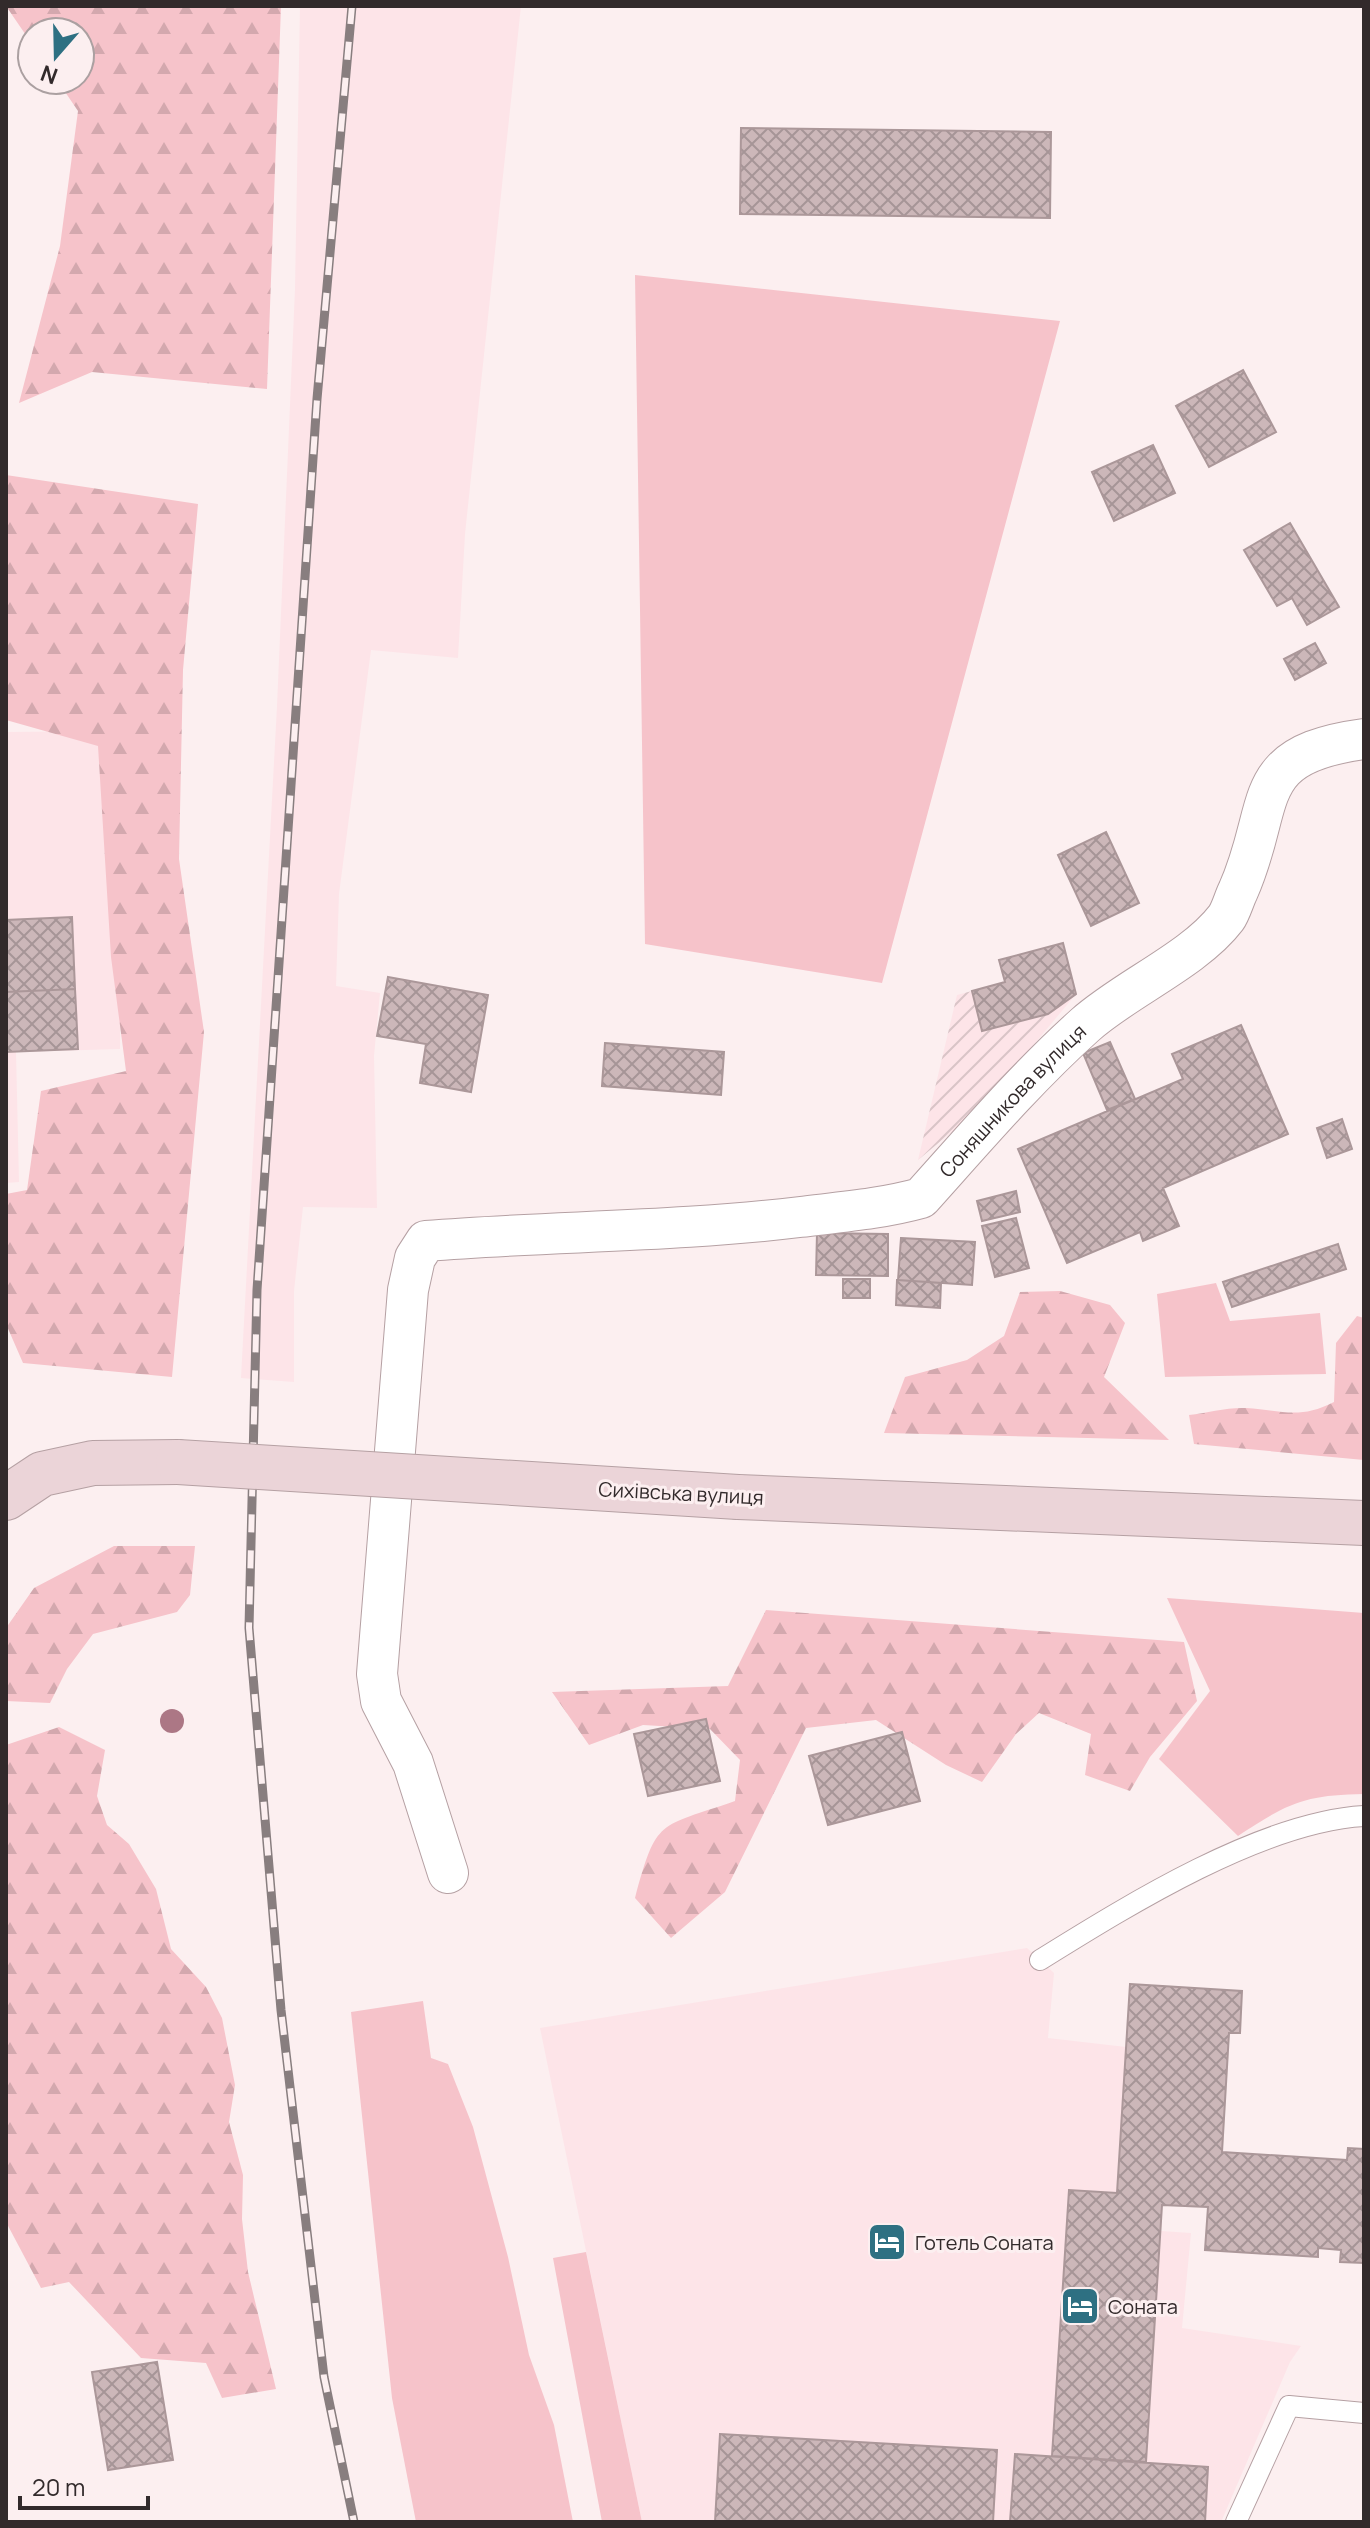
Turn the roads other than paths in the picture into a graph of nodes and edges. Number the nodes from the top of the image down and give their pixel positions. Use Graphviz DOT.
graph roads {
  1 [pos="1364,739"];
  2 [pos="6,1498"];
  3 [pos="1364,1523"];
  4 [pos="1364,1816"];
  5 [pos="448,1873"];
  6 [pos="1040,1960"];
  7 [pos="1364,2413"];
  8 [pos="1236,2522"];
  1 -- 5 [label="street, Соняшникова вулиця"];
  2 -- 3 [label="main road, Сихівська вулиця, bridge"];
  4 -- 6 [label="lane"];
  7 -- 8 [label="lane"];
}
